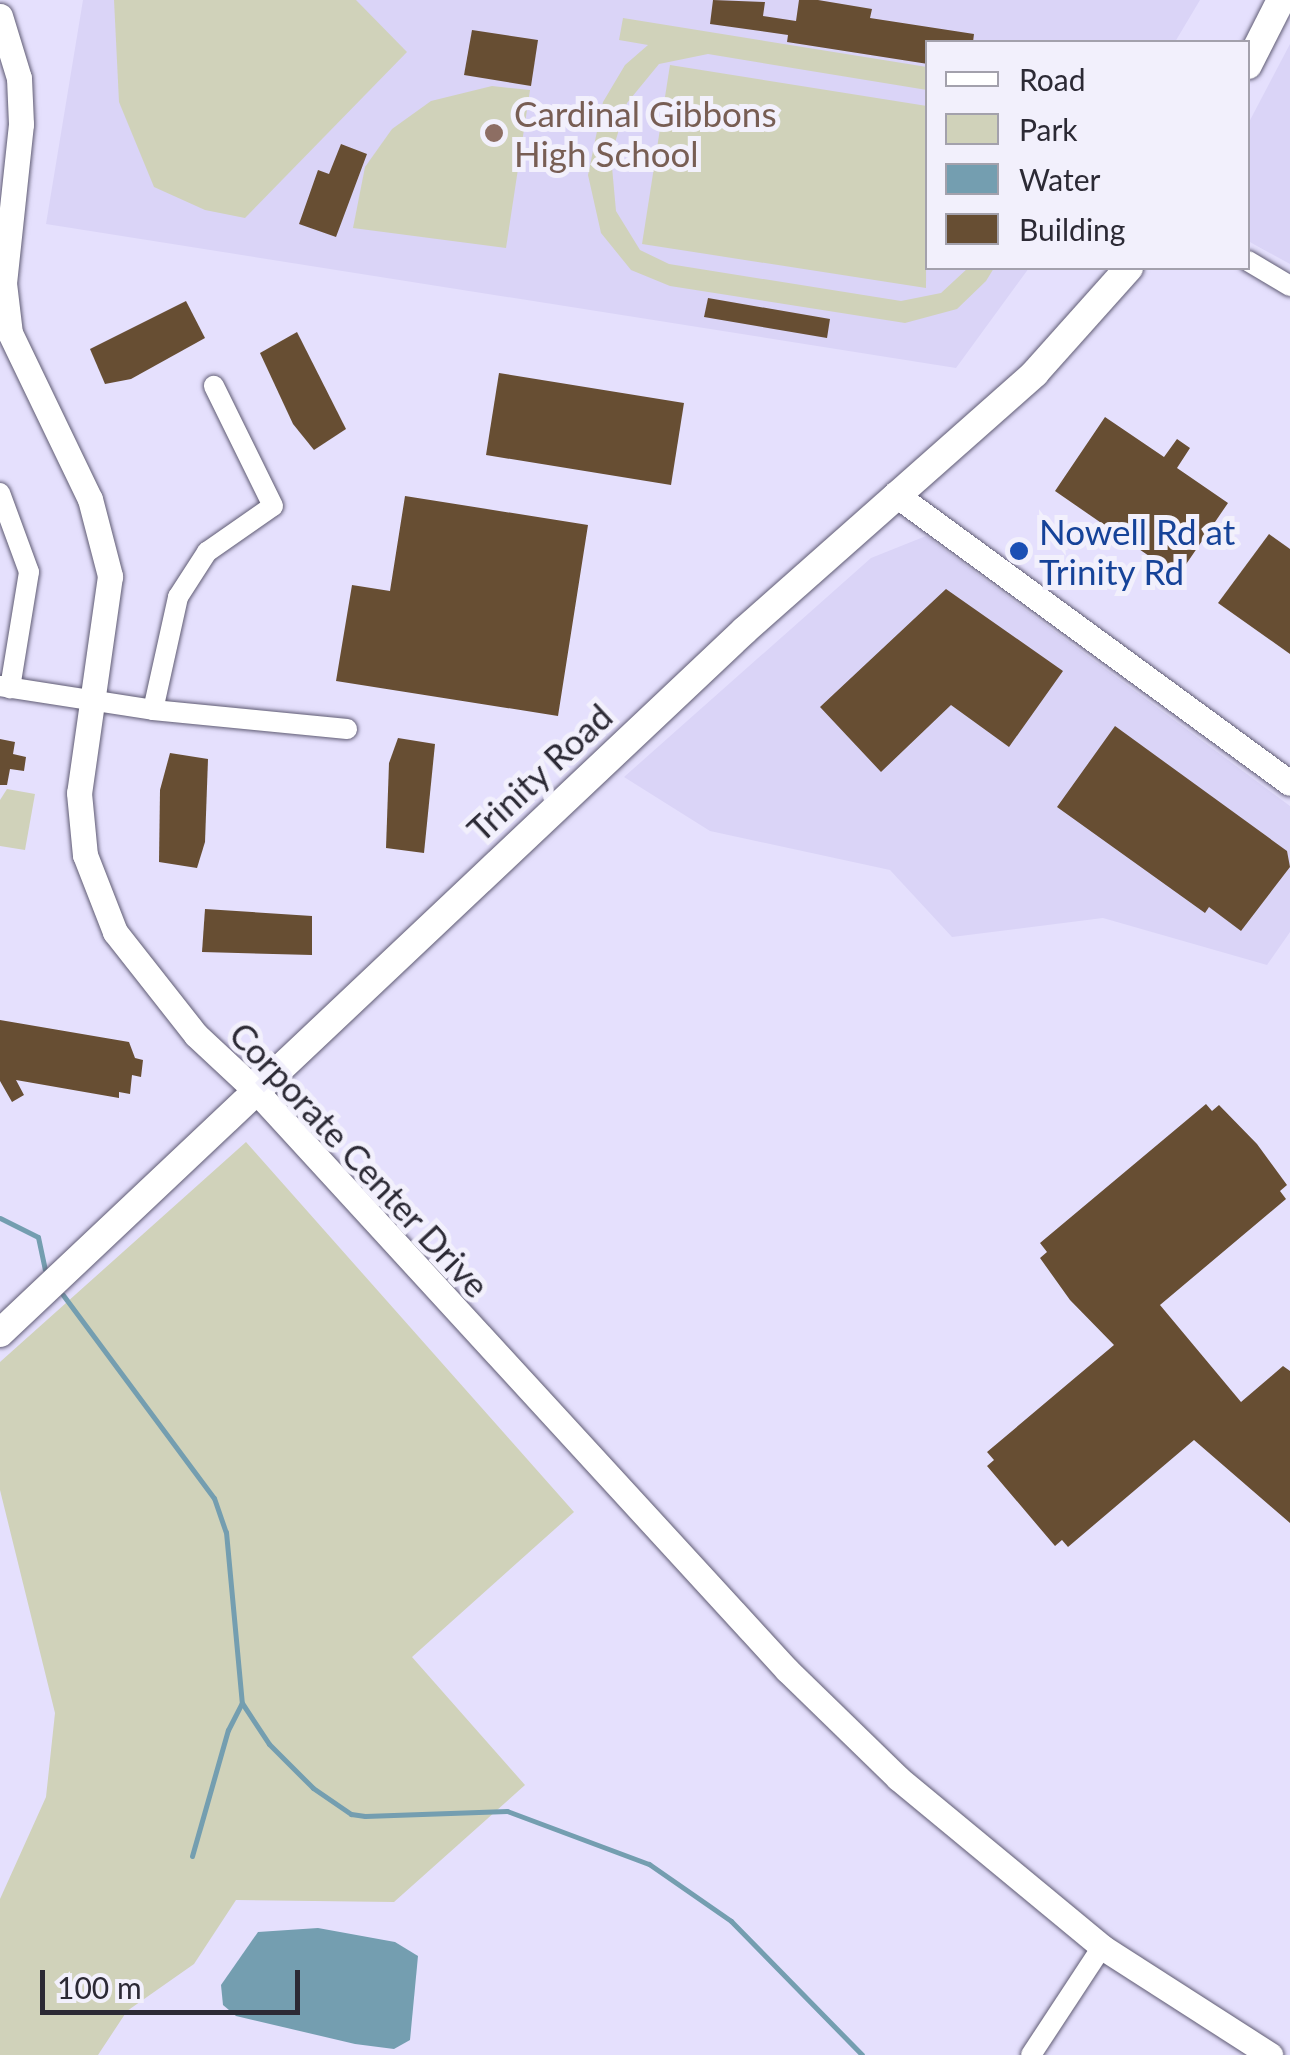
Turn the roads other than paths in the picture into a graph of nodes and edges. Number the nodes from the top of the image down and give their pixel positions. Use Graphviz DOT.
graph roads {
  1 [pos="1281,0"];
  2 [pos="0,16"];
  3 [pos="1250,61"];
  4 [pos="1250,262"];
  5 [pos="1127,270"];
  6 [pos="1290,286"];
  7 [pos="214,386"];
  8 [pos="0,494"];
  9 [pos="895,494"];
  10 [pos="5,687"];
  11 [pos="92,702"];
  12 [pos="153,710"];
  13 [pos="347,730"];
  14 [pos="1290,783"];
  15 [pos="255,1090"];
  16 [pos="0,1333"];
  17 [pos="1102,1947"];
  18 [pos="1031,2055"];
  19 [pos="1270,2055"];
  1 -- 3 [label="main road"];
  2 -- 11 [label="street, Corporate Center Drive"];
  4 -- 6 [label="street"];
  5 -- 9 [label="main road, Trinity Road"];
  7 -- 12 [label="street"];
  8 -- 10 [label="street"];
  9 -- 14 [label="street"];
  9 -- 15 [label="main road, Trinity Road"];
  10 -- 11 [label="street"];
  11 -- 12 [label="street"];
  11 -- 15 [label="street, Corporate Center Drive"];
  12 -- 13 [label="street"];
  15 -- 16 [label="main road, Trinity Road"];
  15 -- 17 [label="street, Corporate Center Drive"];
  17 -- 18 [label="street"];
  17 -- 19 [label="street, Corporate Center Drive"];
}
